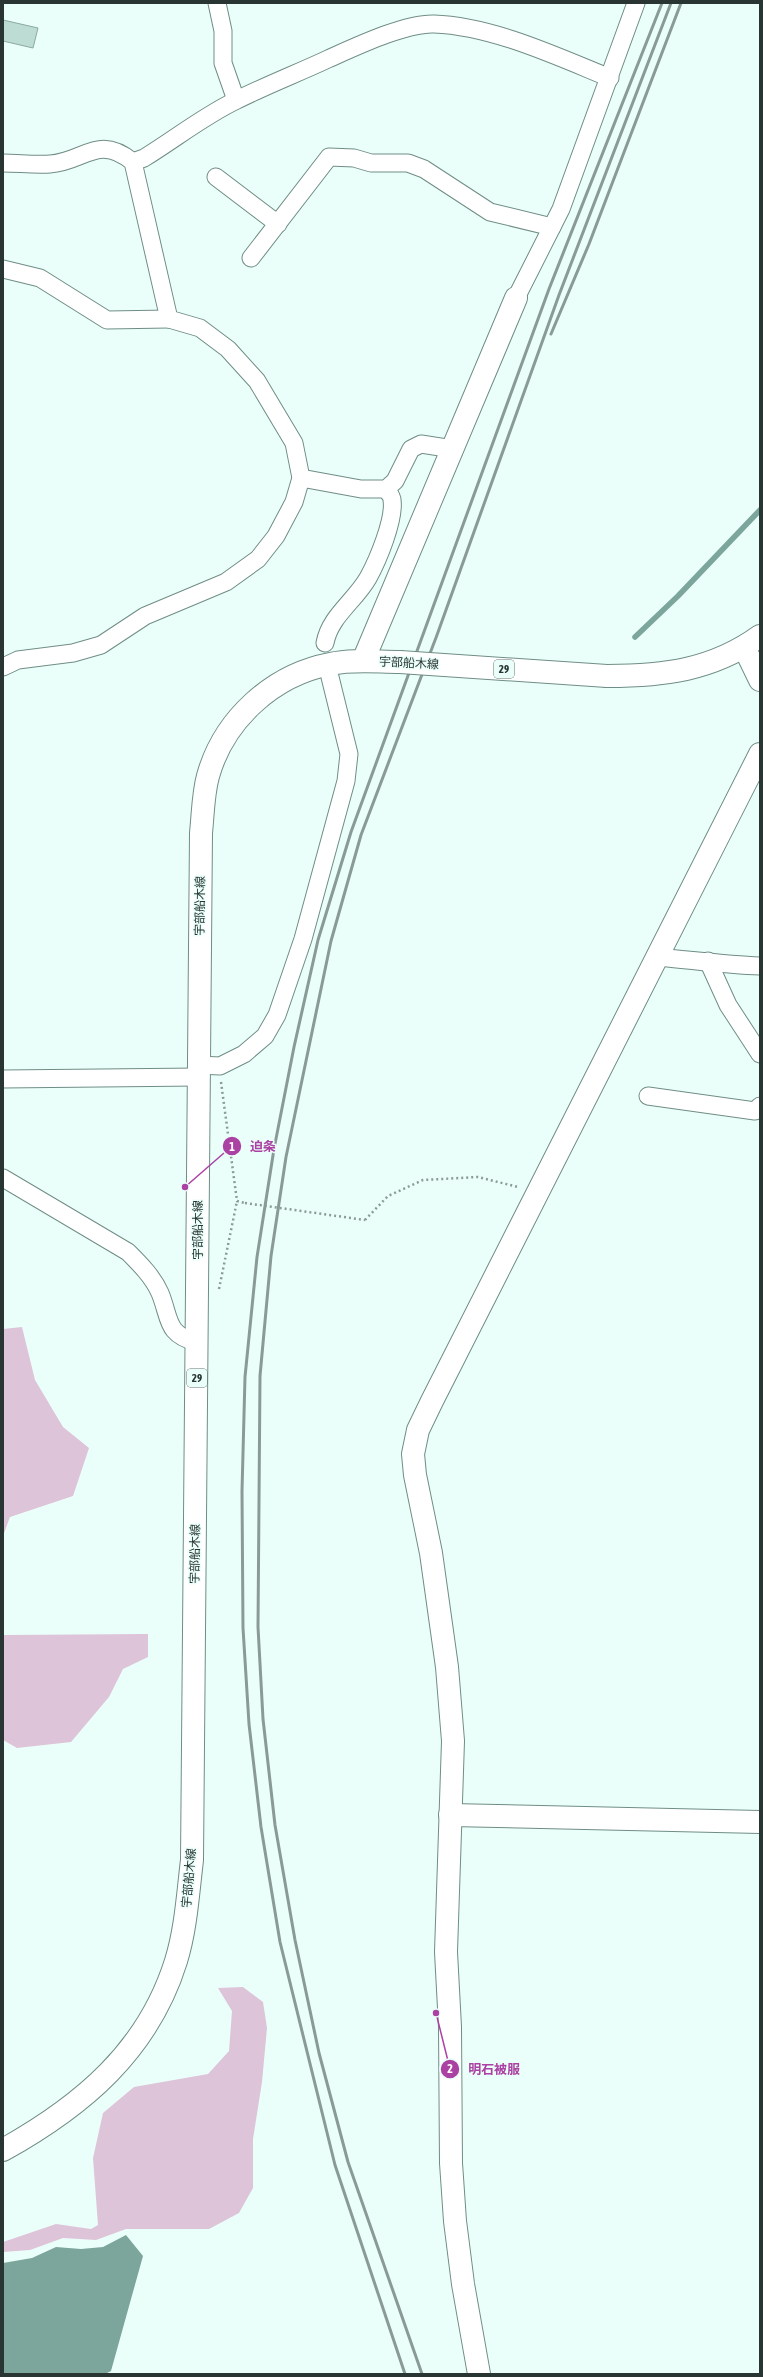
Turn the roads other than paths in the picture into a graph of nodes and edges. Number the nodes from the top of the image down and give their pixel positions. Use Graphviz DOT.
graph roads {
  1 [pos="217,3"];
  2 [pos="636,3"];
  3 [pos="610,78"];
  4 [pos="236,100"];
  5 [pos="133,162"];
  6 [pos="3,163"];
  7 [pos="216,177"];
  8 [pos="278,224"];
  9 [pos="552,227"];
  10 [pos="252,258"];
  11 [pos="3,269"];
  12 [pos="516,298"];
  13 [pos="169,319"];
  14 [pos="453,449"];
  15 [pos="301,478"];
  16 [pos="386,489"];
  17 [pos="752,642"];
  18 [pos="325,643"];
  19 [pos="363,661"];
  20 [pos="3,666"];
  21 [pos="330,677"];
  22 [pos="760,680"];
  23 [pos="760,754"];
  24 [pos="657,957"];
  25 [pos="708,961"];
  26 [pos="760,966"];
  27 [pos="760,1054"];
  28 [pos="198,1071"];
  29 [pos="3,1079"];
  30 [pos="648,1096"];
  31 [pos="760,1106"];
  32 [pos="3,1178"];
  33 [pos="198,1343"];
  34 [pos="450,1815"];
  35 [pos="760,1822"];
  36 [pos="3,2150"];
  37 [pos="479,2374"];
  1 -- 4 [label="street"];
  2 -- 3 [label="street"];
  3 -- 4 [label="street"];
  3 -- 9 [label="street"];
  4 -- 5 [label="street"];
  5 -- 6 [label="street"];
  5 -- 13 [label="street"];
  7 -- 8 [label="street"];
  8 -- 9 [label="street"];
  8 -- 10 [label="street"];
  9 -- 12 [label="street"];
  11 -- 13 [label="street"];
  12 -- 14 [label="street"];
  13 -- 15 [label="street"];
  14 -- 16 [label="street"];
  14 -- 19 [label="street"];
  15 -- 16 [label="street"];
  15 -- 20 [label="street"];
  16 -- 18 [label="street"];
  17 -- 19 [label="street, 宇部船木線 / 29, bridge"];
  17 -- 22 [label="street"];
  19 -- 28 [label="street, 宇部船木線 / 29"];
  21 -- 28 [label="street"];
  23 -- 24 [label="street"];
  24 -- 25 [label="street"];
  24 -- 34 [label="street"];
  25 -- 26 [label="street"];
  25 -- 27 [label="street"];
  28 -- 29 [label="street"];
  28 -- 33 [label="street, 宇部船木線 / 29"];
  30 -- 31 [label="street"];
  32 -- 33 [label="street"];
  33 -- 36 [label="street, 宇部船木線 / 29"];
  34 -- 35 [label="street"];
  34 -- 37 [label="street"];
}
